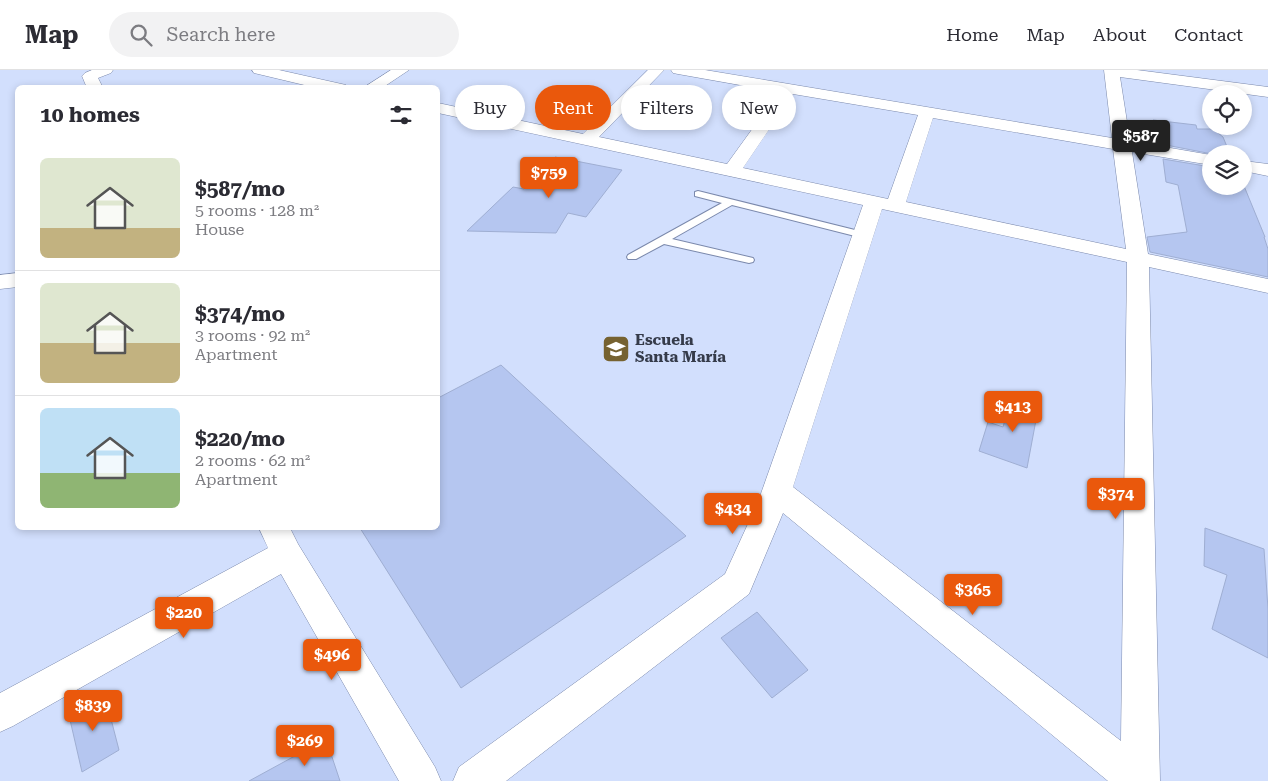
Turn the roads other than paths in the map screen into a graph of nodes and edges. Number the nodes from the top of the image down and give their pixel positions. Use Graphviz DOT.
graph roads {
  1 [pos="106,70"];
  2 [pos="259,70"];
  3 [pos="402,70"];
  4 [pos="657,70"];
  5 [pos="678,70"];
  6 [pos="1111,70"];
  7 [pos="93,85"];
  8 [pos="326,85"];
  9 [pos="375,85"];
  10 [pos="766,85"];
  11 [pos="796,90"];
  12 [pos="1268,92"];
  13 [pos="440,108"];
  14 [pos="927,112"];
  15 [pos="761,130"];
  16 [pos="587,140"];
  17 [pos="1122,145"];
  18 [pos="1202,158"];
  19 [pos="1252,167"];
  20 [pos="1268,170"];
  21 [pos="732,172"];
  22 [pos="698,194"];
  23 [pos="732,202"];
  24 [pos="885,204"];
  25 [pos="863,235"];
  26 [pos="662,240"];
  27 [pos="632,257"];
  28 [pos="1138,258"];
  29 [pos="749,260"];
  30 [pos="15,280"];
  31 [pos="0,282"];
  32 [pos="1268,286"];
  33 [pos="776,490"];
  34 [pos="281,541"];
  35 [pos="0,713"];
  36 [pos="420,781"];
  37 [pos="473,781"];
  38 [pos="1140,781"];
  1 -- 7 [label="street"];
  2 -- 8 [label="street"];
  3 -- 9 [label="street"];
  4 -- 16 [label="street"];
  5 -- 10 [label="street"];
  6 -- 12 [label="street"];
  6 -- 17 [label="street"];
  11 -- 14 [label="street"];
  13 -- 16 [label="street"];
  14 -- 17 [label="street"];
  14 -- 24 [label="street"];
  15 -- 21 [label="street"];
  16 -- 21 [label="street"];
  17 -- 18 [label="street"];
  17 -- 28 [label="street"];
  19 -- 20 [label="street"];
  21 -- 24 [label="street"];
  22 -- 23 [label="lane"];
  23 -- 25 [label="lane"];
  23 -- 26 [label="lane"];
  24 -- 25 [label="street"];
  24 -- 28 [label="street"];
  25 -- 33 [label="street"];
  26 -- 27 [label="lane"];
  26 -- 29 [label="lane"];
  28 -- 32 [label="street"];
  28 -- 38 [label="street"];
  30 -- 31 [label="street"];
  33 -- 37 [label="street"];
  33 -- 38 [label="street"];
  34 -- 35 [label="street"];
  34 -- 36 [label="street"];
}
